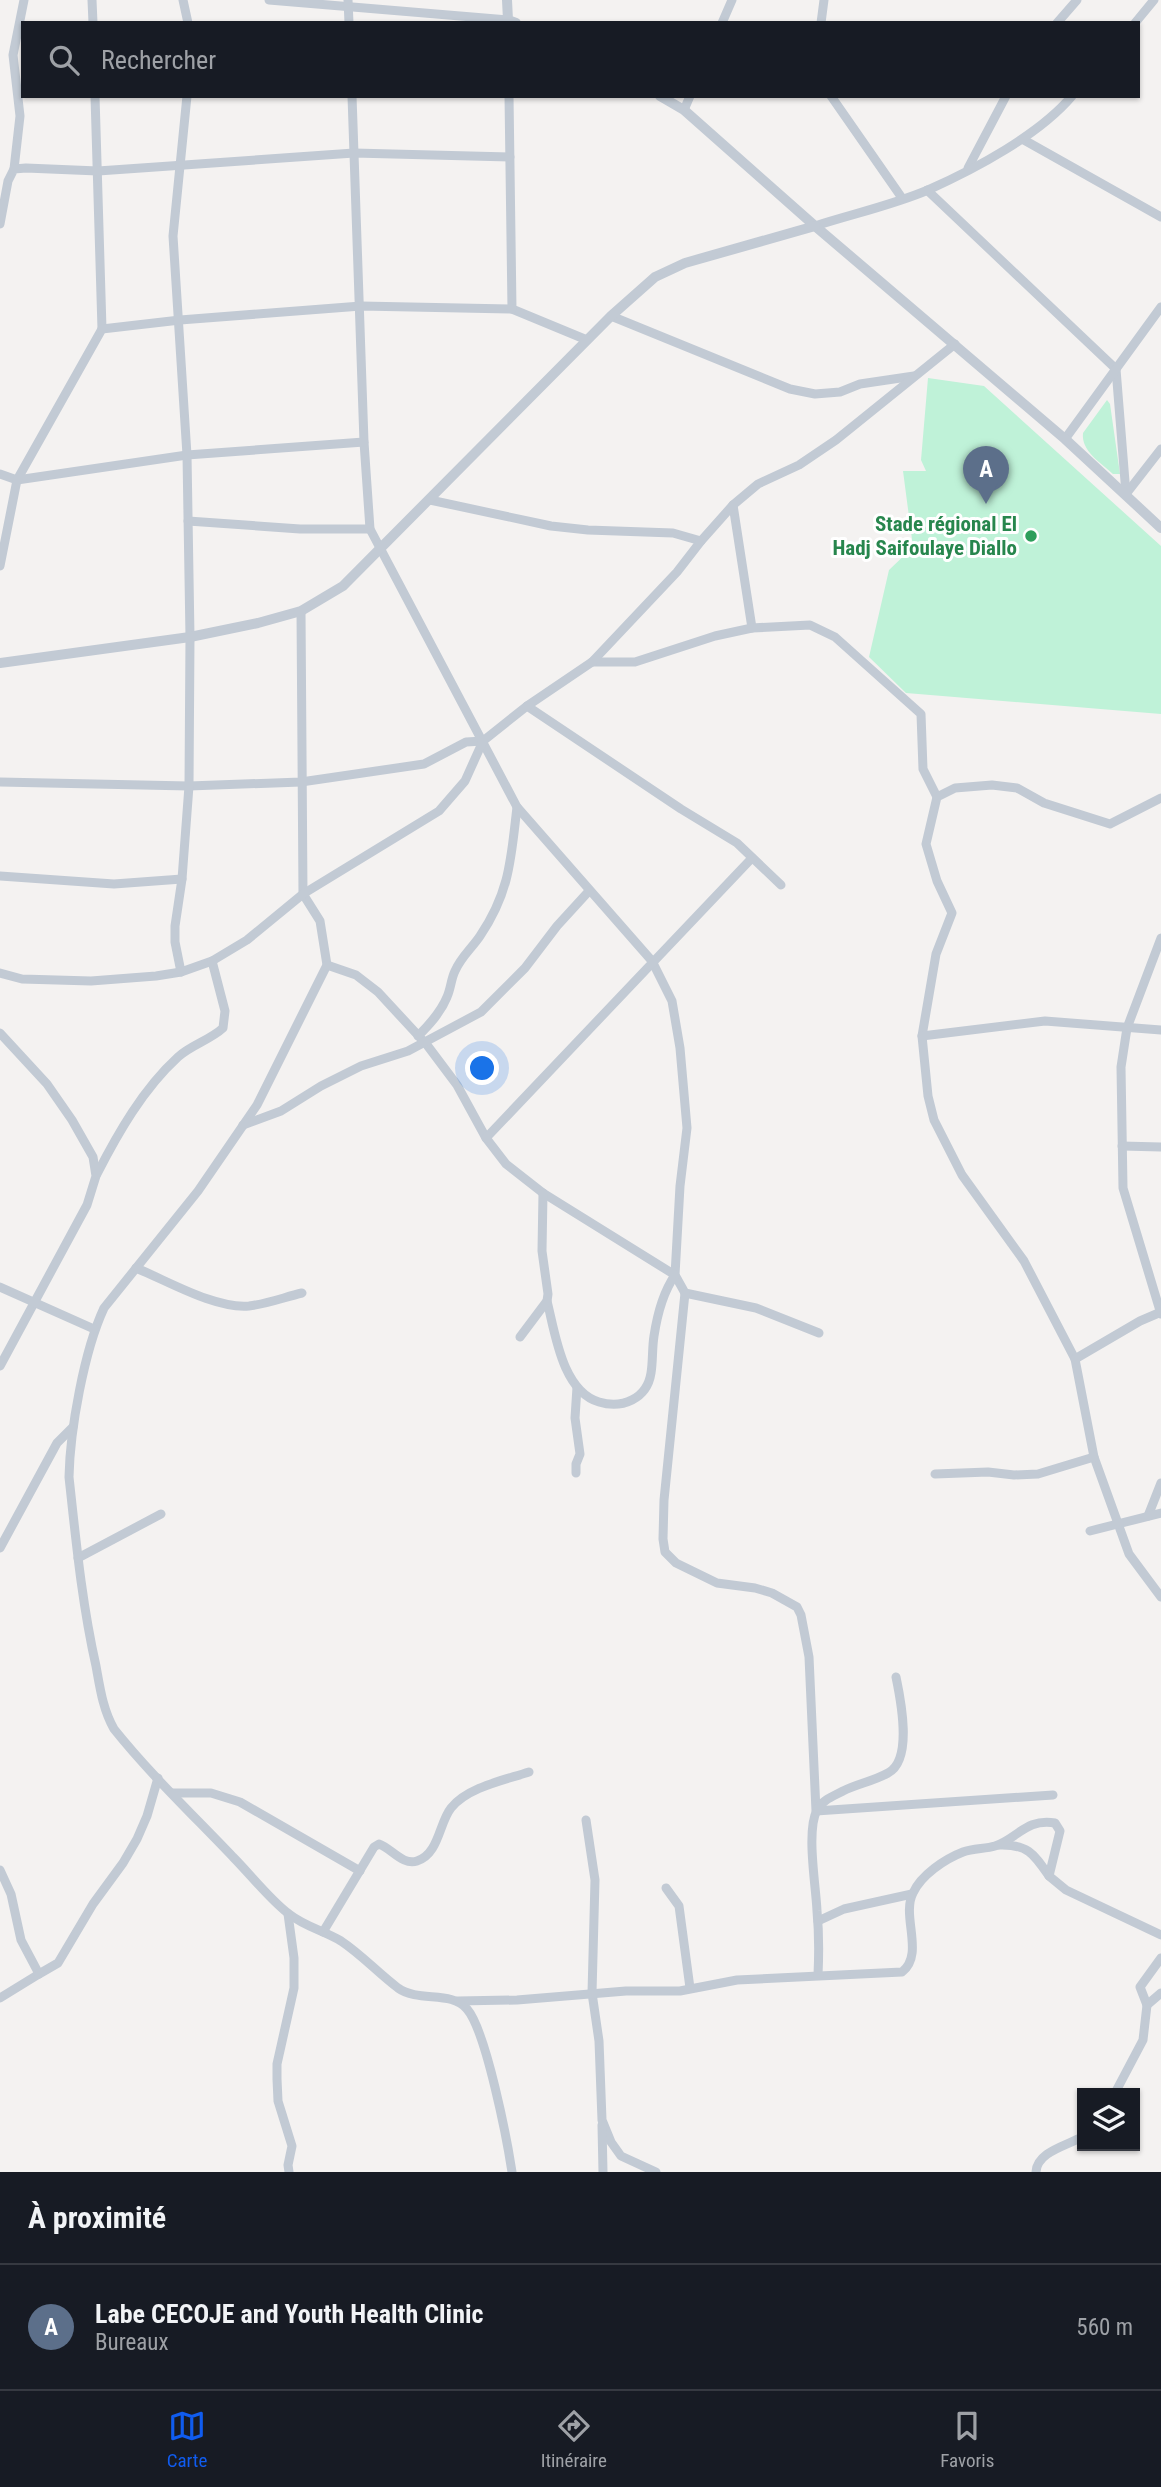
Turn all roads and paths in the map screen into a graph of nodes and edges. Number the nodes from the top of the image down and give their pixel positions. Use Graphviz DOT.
graph roads {
  1 [pos="24,0"];
  2 [pos="92,0"];
  3 [pos="183,0"];
  4 [pos="269,0"];
  5 [pos="507,0"];
  6 [pos="732,0"];
  7 [pos="824,0"];
  8 [pos="1077,0"];
  9 [pos="1154,0"];
  10 [pos="349,4"];
  11 [pos="93,21"];
  12 [pos="188,21"];
  13 [pos="502,21"];
  14 [pos="511,21"];
  15 [pos="723,21"];
  16 [pos="821,21"];
  17 [pos="1059,21"];
  18 [pos="1137,21"];
  19 [pos="96,98"];
  20 [pos="187,98"];
  21 [pos="352,98"];
  22 [pos="509,98"];
  23 [pos="663,98"];
  24 [pos="689,98"];
  25 [pos="832,98"];
  26 [pos="1005,98"];
  27 [pos="1070,98"];
  28 [pos="684,110"];
  29 [pos="1024,139"];
  30 [pos="354,153"];
  31 [pos="510,157"];
  32 [pos="179,166"];
  33 [pos="14,169"];
  34 [pos="967,169"];
  35 [pos="98,170"];
  36 [pos="927,190"];
  37 [pos="902,198"];
  38 [pos="1161,217"];
  39 [pos="0,225"];
  40 [pos="815,226"];
  41 [pos="361,306"];
  42 [pos="1161,307"];
  43 [pos="512,309"];
  44 [pos="611,316"];
  45 [pos="180,320"];
  46 [pos="102,329"];
  47 [pos="587,340"];
  48 [pos="955,344"];
  49 [pos="1116,369"];
  50 [pos="915,376"];
  51 [pos="1065,439"];
  52 [pos="364,442"];
  53 [pos="1161,449"];
  54 [pos="187,455"];
  55 [pos="0,474"];
  56 [pos="17,480"];
  57 [pos="1126,494"];
  58 [pos="430,500"];
  59 [pos="733,505"];
  60 [pos="188,521"];
  61 [pos="1161,528"];
  62 [pos="370,529"];
  63 [pos="701,541"];
  64 [pos="381,549"];
  65 [pos="0,566"];
  66 [pos="300,611"];
  67 [pos="752,628"];
  68 [pos="190,637"];
  69 [pos="592,662"];
  70 [pos="0,663"];
  71 [pos="527,706"];
  72 [pos="483,741"];
  73 [pos="0,782"];
  74 [pos="301,782"];
  75 [pos="188,786"];
  76 [pos="937,797"];
  77 [pos="1161,798"];
  78 [pos="517,807"];
  79 [pos="752,858"];
  80 [pos="0,876"];
  81 [pos="182,879"];
  82 [pos="781,885"];
  83 [pos="589,891"];
  84 [pos="303,894"];
  85 [pos="1161,938"];
  86 [pos="212,961"];
  87 [pos="652,961"];
  88 [pos="327,965"];
  89 [pos="181,972"];
  90 [pos="0,973"];
  91 [pos="1127,1028"];
  92 [pos="1161,1030"];
  93 [pos="0,1033"];
  94 [pos="922,1036"];
  95 [pos="421,1039"];
  96 [pos="243,1125"];
  97 [pos="486,1138"];
  98 [pos="1122,1146"];
  99 [pos="1161,1147"];
  100 [pos="96,1176"];
  101 [pos="544,1193"];
  102 [pos="136,1268"];
  103 [pos="675,1275"];
  104 [pos="0,1287"];
  105 [pos="302,1293"];
  106 [pos="685,1293"];
  107 [pos="547,1301"];
  108 [pos="34,1303"];
  109 [pos="1161,1312"];
  110 [pos="94,1329"];
  111 [pos="819,1333"];
  112 [pos="520,1337"];
  113 [pos="1075,1359"];
  114 [pos="0,1366"];
  115 [pos="577,1387"];
  116 [pos="73,1427"];
  117 [pos="1094,1457"];
  118 [pos="576,1473"];
  119 [pos="935,1474"];
  120 [pos="1161,1483"];
  121 [pos="1161,1513"];
  122 [pos="162,1514"];
  123 [pos="1148,1516"];
  124 [pos="1119,1524"];
  125 [pos="1090,1531"];
  126 [pos="0,1548"];
  127 [pos="78,1558"];
  128 [pos="1161,1597"];
  129 [pos="896,1677"];
  130 [pos="529,1772"];
  131 [pos="158,1778"];
  132 [pos="172,1793"];
  133 [pos="1053,1795"];
  134 [pos="816,1811"];
  135 [pos="586,1820"];
  136 [pos="997,1845"];
  137 [pos="0,1870"];
  138 [pos="360,1871"];
  139 [pos="1049,1877"];
  140 [pos="666,1888"];
  141 [pos="912,1894"];
  142 [pos="288,1914"];
  143 [pos="818,1921"];
  144 [pos="323,1932"];
  145 [pos="1161,1935"];
  146 [pos="1161,1958"];
  147 [pos="39,1974"];
  148 [pos="818,1975"];
  149 [pos="690,1988"];
  150 [pos="592,1993"];
  151 [pos="1161,1993"];
  152 [pos="0,1998"];
  153 [pos="458,2001"];
  154 [pos="1147,2005"];
  155 [pos="1118,2088"];
  156 [pos="601,2120"];
  157 [pos="1077,2139"];
  158 [pos="289,2172"];
  159 [pos="512,2172"];
  160 [pos="603,2172"];
  161 [pos="656,2172"];
  162 [pos="1036,2172"];
  1 -- 33 [label="street"];
  2 -- 11 [label="street"];
  3 -- 12 [label="street"];
  4 -- 10 [label="street"];
  5 -- 14 [label="street"];
  6 -- 15 [label="street"];
  7 -- 16 [label="street"];
  8 -- 17 [label="street"];
  9 -- 18 [label="street"];
  10 -- 13 [label="street"];
  19 -- 35 [label="street"];
  20 -- 32 [label="street"];
  21 -- 30 [label="street"];
  22 -- 31 [label="street"];
  23 -- 28 [label="street"];
  24 -- 28 [label="street"];
  25 -- 37 [label="street"];
  26 -- 34 [label="street"];
  27 -- 29 [label="street"];
  28 -- 40 [label="street"];
  29 -- 34 [label="street"];
  29 -- 38 [label="street"];
  30 -- 31 [label="street"];
  30 -- 32 [label="street"];
  30 -- 41 [label="street"];
  31 -- 43 [label="street"];
  32 -- 35 [label="street"];
  32 -- 45 [label="street"];
  33 -- 35 [label="street"];
  33 -- 39 [label="street"];
  34 -- 36 [label="street"];
  35 -- 46 [label="street"];
  36 -- 37 [label="street"];
  36 -- 49 [label="street"];
  37 -- 40 [label="street"];
  40 -- 44 [label="street"];
  40 -- 48 [label="street"];
  41 -- 43 [label="street"];
  41 -- 45 [label="street"];
  41 -- 52 [label="street"];
  42 -- 49 [label="street"];
  43 -- 47 [label="street"];
  44 -- 47 [label="street"];
  44 -- 50 [label="street"];
  45 -- 46 [label="street"];
  45 -- 54 [label="street"];
  46 -- 56 [label="street"];
  47 -- 58 [label="street"];
  48 -- 50 [label="street"];
  48 -- 51 [label="street"];
  49 -- 51 [label="street"];
  49 -- 57 [label="street"];
  50 -- 59 [label="street"];
  51 -- 57 [label="street"];
  52 -- 54 [label="street"];
  52 -- 62 [label="street"];
  53 -- 57 [label="street"];
  54 -- 56 [label="street"];
  54 -- 60 [label="street"];
  55 -- 56 [label="street"];
  56 -- 65 [label="street"];
  57 -- 61 [label="street"];
  58 -- 63 [label="street"];
  58 -- 64 [label="street"];
  59 -- 63 [label="street"];
  59 -- 67 [label="street"];
  60 -- 62 [label="street"];
  60 -- 68 [label="street"];
  62 -- 64 [label="street"];
  63 -- 69 [label="street"];
  64 -- 66 [label="street"];
  64 -- 72 [label="street"];
  66 -- 68 [label="street"];
  66 -- 74 [label="street"];
  67 -- 69 [label="street"];
  67 -- 76 [label="street"];
  68 -- 70 [label="street"];
  68 -- 75 [label="street"];
  69 -- 71 [label="street"];
  71 -- 72 [label="street"];
  71 -- 79 [label="street"];
  72 -- 74 [label="street"];
  72 -- 78 [label="street"];
  72 -- 84 [label="street"];
  73 -- 75 [label="street"];
  74 -- 75 [label="street"];
  74 -- 84 [label="street"];
  75 -- 81 [label="street"];
  76 -- 77 [label="street"];
  76 -- 94 [label="street"];
  78 -- 83 [label="street"];
  78 -- 95 [label="street"];
  79 -- 82 [label="street"];
  79 -- 87 [label="street"];
  80 -- 81 [label="street"];
  81 -- 89 [label="street"];
  83 -- 87 [label="street"];
  83 -- 95 [label="street"];
  84 -- 86 [label="street"];
  84 -- 88 [label="street"];
  85 -- 91 [label="street"];
  86 -- 89 [label="street"];
  86 -- 100 [label="street"];
  87 -- 97 [label="street"];
  87 -- 103 [label="street"];
  88 -- 95 [label="street"];
  88 -- 96 [label="street"];
  89 -- 90 [label="street"];
  91 -- 92 [label="street"];
  91 -- 94 [label="street"];
  91 -- 98 [label="street"];
  93 -- 100 [label="street"];
  94 -- 113 [label="street"];
  95 -- 96 [label="street"];
  95 -- 97 [label="street"];
  96 -- 102 [label="street"];
  97 -- 101 [label="street"];
  98 -- 99 [label="street"];
  98 -- 109 [label="street"];
  100 -- 108 [label="street"];
  101 -- 103 [label="street"];
  101 -- 107 [label="street"];
  102 -- 105 [label="street"];
  102 -- 110 [label="street"];
  103 -- 106 [label="street"];
  103 -- 115 [label="street"];
  104 -- 108 [label="street"];
  106 -- 111 [label="street"];
  106 -- 134 [label="street"];
  107 -- 112 [label="street"];
  107 -- 115 [label="street"];
  108 -- 110 [label="street"];
  108 -- 114 [label="street"];
  109 -- 113 [label="street"];
  110 -- 116 [label="street"];
  113 -- 117 [label="street"];
  115 -- 118 [label="street"];
  116 -- 126 [label="street"];
  116 -- 127 [label="street"];
  117 -- 119 [label="street"];
  117 -- 124 [label="street"];
  120 -- 123 [label="street"];
  121 -- 123 [label="street"];
  122 -- 127 [label="street"];
  123 -- 124 [label="street"];
  124 -- 125 [label="street"];
  124 -- 128 [label="street"];
  127 -- 131 [label="street"];
  129 -- 134 [label="street"];
  130 -- 138 [label="street"];
  131 -- 132 [label="street"];
  131 -- 147 [label="street"];
  132 -- 138 [label="street"];
  132 -- 142 [label="street"];
  133 -- 134 [label="street"];
  134 -- 143 [label="street"];
  135 -- 150 [label="street"];
  136 -- 139 [label="street"];
  136 -- 139 [label="street"];
  136 -- 141 [label="street"];
  137 -- 147 [label="street"];
  138 -- 144 [label="street"];
  139 -- 145 [label="street"];
  140 -- 149 [label="street"];
  141 -- 143 [label="street"];
  141 -- 148 [label="street"];
  142 -- 144 [label="street"];
  142 -- 158 [label="street"];
  143 -- 148 [label="street"];
  144 -- 153 [label="street"];
  146 -- 154 [label="street"];
  147 -- 152 [label="street"];
  148 -- 149 [label="street"];
  149 -- 150 [label="street"];
  150 -- 153 [label="street"];
  150 -- 156 [label="street"];
  151 -- 154 [label="street"];
  153 -- 159 [label="street"];
  154 -- 155 [label="street"];
  156 -- 160 [label="street"];
  156 -- 161 [label="street"];
  157 -- 162 [label="street"];
}
